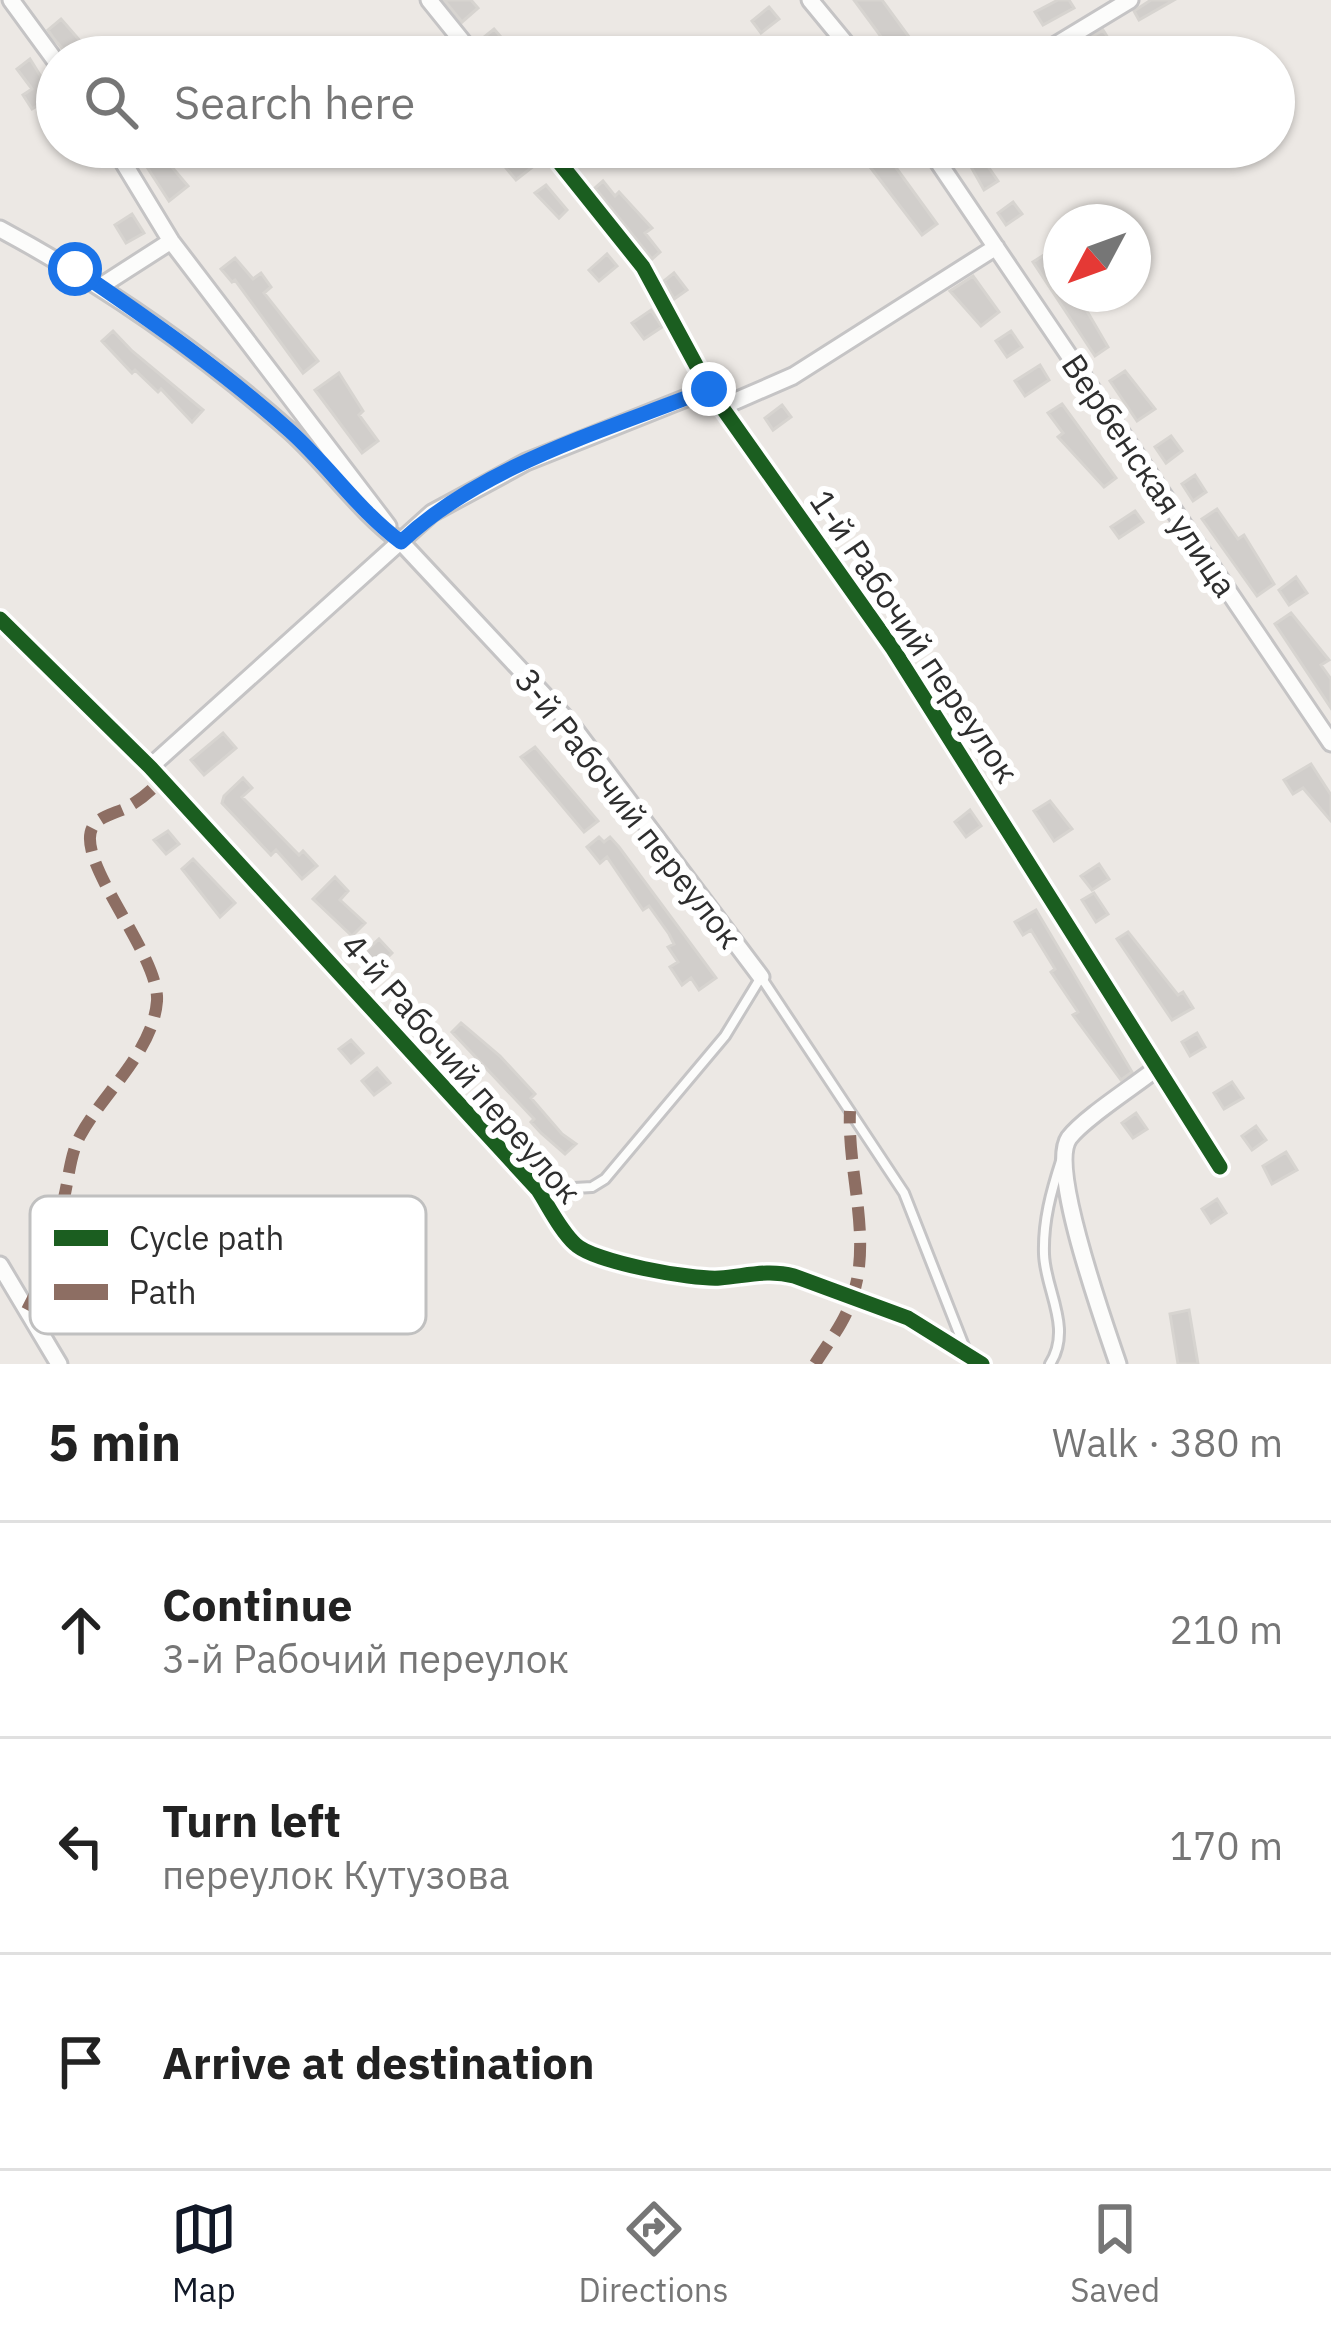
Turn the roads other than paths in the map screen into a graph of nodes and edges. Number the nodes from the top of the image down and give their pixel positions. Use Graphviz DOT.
graph roads {
  1 [pos="11,0"];
  2 [pos="429,0"];
  3 [pos="809,0"];
  4 [pos="1130,0"];
  5 [pos="37,36"];
  6 [pos="458,36"];
  7 [pos="839,36"];
  8 [pos="1071,36"];
  9 [pos="127,168"];
  10 [pos="564,168"];
  11 [pos="942,168"];
  12 [pos="0,229"];
  13 [pos="171,241"];
  14 [pos="996,247"];
  15 [pos="100,286"];
  16 [pos="709,389"];
  17 [pos="724,406"];
  18 [pos="401,542"];
  19 [pos="0,619"];
  20 [pos="1331,743"];
  21 [pos="150,767"];
  22 [pos="761,977"];
  23 [pos="1157,1068"];
  24 [pos="1061,1160"];
  25 [pos="1220,1167"];
  26 [pos="538,1190"];
  27 [pos="0,1265"];
  28 [pos="30,1315"];
  29 [pos="41,1334"];
  30 [pos="974,1359"];
  31 [pos="59,1364"];
  32 [pos="1050,1364"];
  33 [pos="1118,1364"];
  1 -- 5 [label="street"];
  2 -- 6 [label="street"];
  3 -- 7 [label="street"];
  4 -- 8 [label="street"];
  9 -- 13 [label="street"];
  10 -- 16 [label="street, 1-й Рабочий переулок"];
  11 -- 14 [label="street, Вербенская улица"];
  12 -- 15 [label="street, 3-й Рабочий переулок"];
  13 -- 15 [label="street"];
  13 -- 18 [label="street"];
  14 -- 17 [label="street"];
  14 -- 20 [label="street, Вербенская улица"];
  15 -- 18 [label="street, 3-й Рабочий переулок"];
  16 -- 17 [label="street, 1-й Рабочий переулок"];
  16 -- 18 [label="street"];
  17 -- 23 [label="street, 1-й Рабочий переулок"];
  18 -- 21 [label="street"];
  18 -- 22 [label="street, 3-й Рабочий переулок"];
  19 -- 21 [label="street, 4-й Рабочий переулок"];
  21 -- 26 [label="street, 4-й Рабочий переулок"];
  22 -- 26 [label="lane"];
  22 -- 30 [label="lane"];
  23 -- 24 [label="street"];
  23 -- 25 [label="street, 1-й Рабочий переулок"];
  24 -- 32 [label="lane"];
  24 -- 33 [label="street"];
  26 -- 30 [label="street, 4-й Рабочий переулок"];
  27 -- 28 [label="street"];
  29 -- 31 [label="street"];
}
